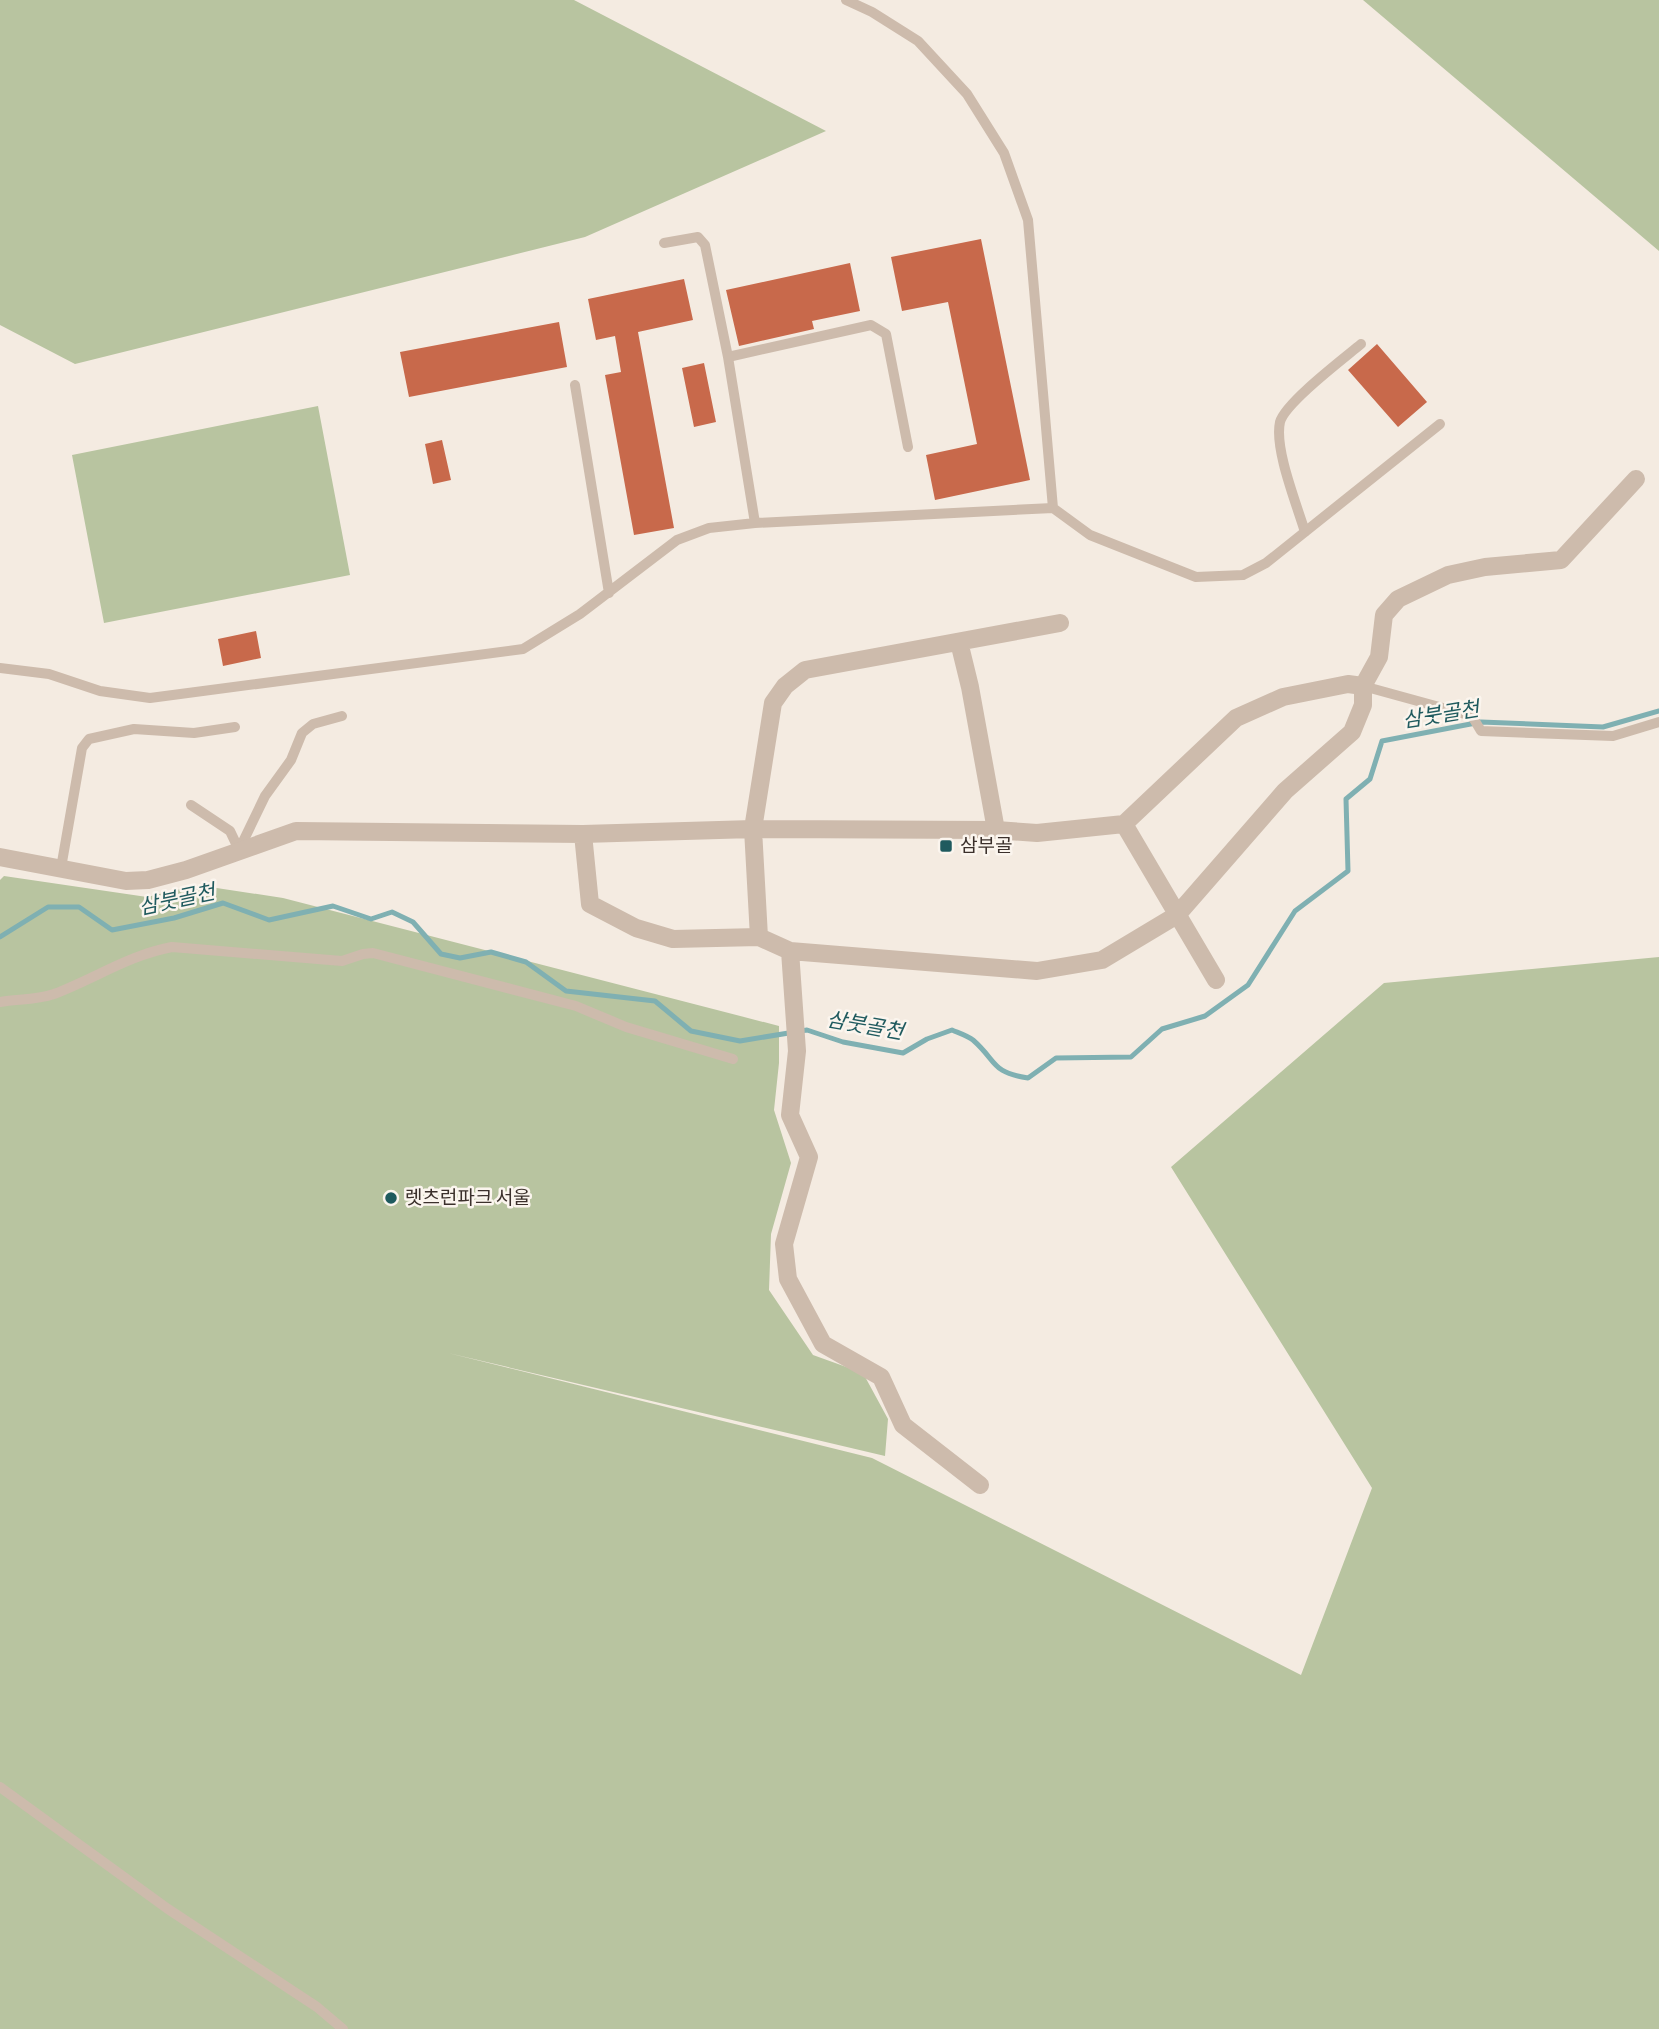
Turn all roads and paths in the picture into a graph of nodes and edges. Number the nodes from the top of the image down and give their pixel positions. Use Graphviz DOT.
graph roads {
  1 [pos="846,0"];
  2 [pos="664,243"];
  3 [pos="1361,344"];
  4 [pos="728,357"];
  5 [pos="575,385"];
  6 [pos="1440,424"];
  7 [pos="908,447"];
  8 [pos="1636,479"];
  9 [pos="1053,508"];
  10 [pos="755,523"];
  11 [pos="1305,532"];
  12 [pos="609,593"];
  13 [pos="1060,623"];
  14 [pos="958,642"];
  15 [pos="0,668"];
  16 [pos="1363,686"];
  17 [pos="342,716"];
  18 [pos="1659,722"];
  19 [pos="235,727"];
  20 [pos="191,805"];
  21 [pos="1124,824"];
  22 [pos="753,830"];
  23 [pos="996,830"];
  24 [pos="583,834"];
  25 [pos="239,850"];
  26 [pos="0,857"];
  27 [pos="61,868"];
  28 [pos="1177,915"];
  29 [pos="759,937"];
  30 [pos="790,951"];
  31 [pos="1216,980"];
  32 [pos="0,1002"];
  33 [pos="733,1059"];
  34 [pos="980,1485"];
  35 [pos="0,1787"];
  36 [pos="343,2029"];
  1 -- 9 [label="lane"];
  2 -- 4 [label="lane"];
  3 -- 11 [label="lane"];
  4 -- 7 [label="lane"];
  4 -- 10 [label="lane"];
  5 -- 12 [label="lane"];
  6 -- 11 [label="lane"];
  8 -- 16 [label="street"];
  9 -- 10 [label="lane"];
  9 -- 11 [label="lane"];
  10 -- 12 [label="lane"];
  12 -- 15 [label="lane"];
  13 -- 14 [label="street"];
  14 -- 22 [label="street"];
  14 -- 23 [label="street"];
  16 -- 18 [label="lane"];
  16 -- 21 [label="street"];
  16 -- 28 [label="street"];
  17 -- 25 [label="lane"];
  19 -- 27 [label="lane"];
  20 -- 25 [label="lane"];
  21 -- 23 [label="street"];
  21 -- 28 [label="street"];
  22 -- 23 [label="street"];
  22 -- 24 [label="street"];
  22 -- 29 [label="street"];
  24 -- 25 [label="street"];
  24 -- 29 [label="street"];
  25 -- 27 [label="street"];
  26 -- 27 [label="street"];
  28 -- 30 [label="street"];
  28 -- 31 [label="street"];
  29 -- 30 [label="street"];
  30 -- 34 [label="street"];
  32 -- 33 [label="lane"];
  35 -- 36 [label="lane"];
}
